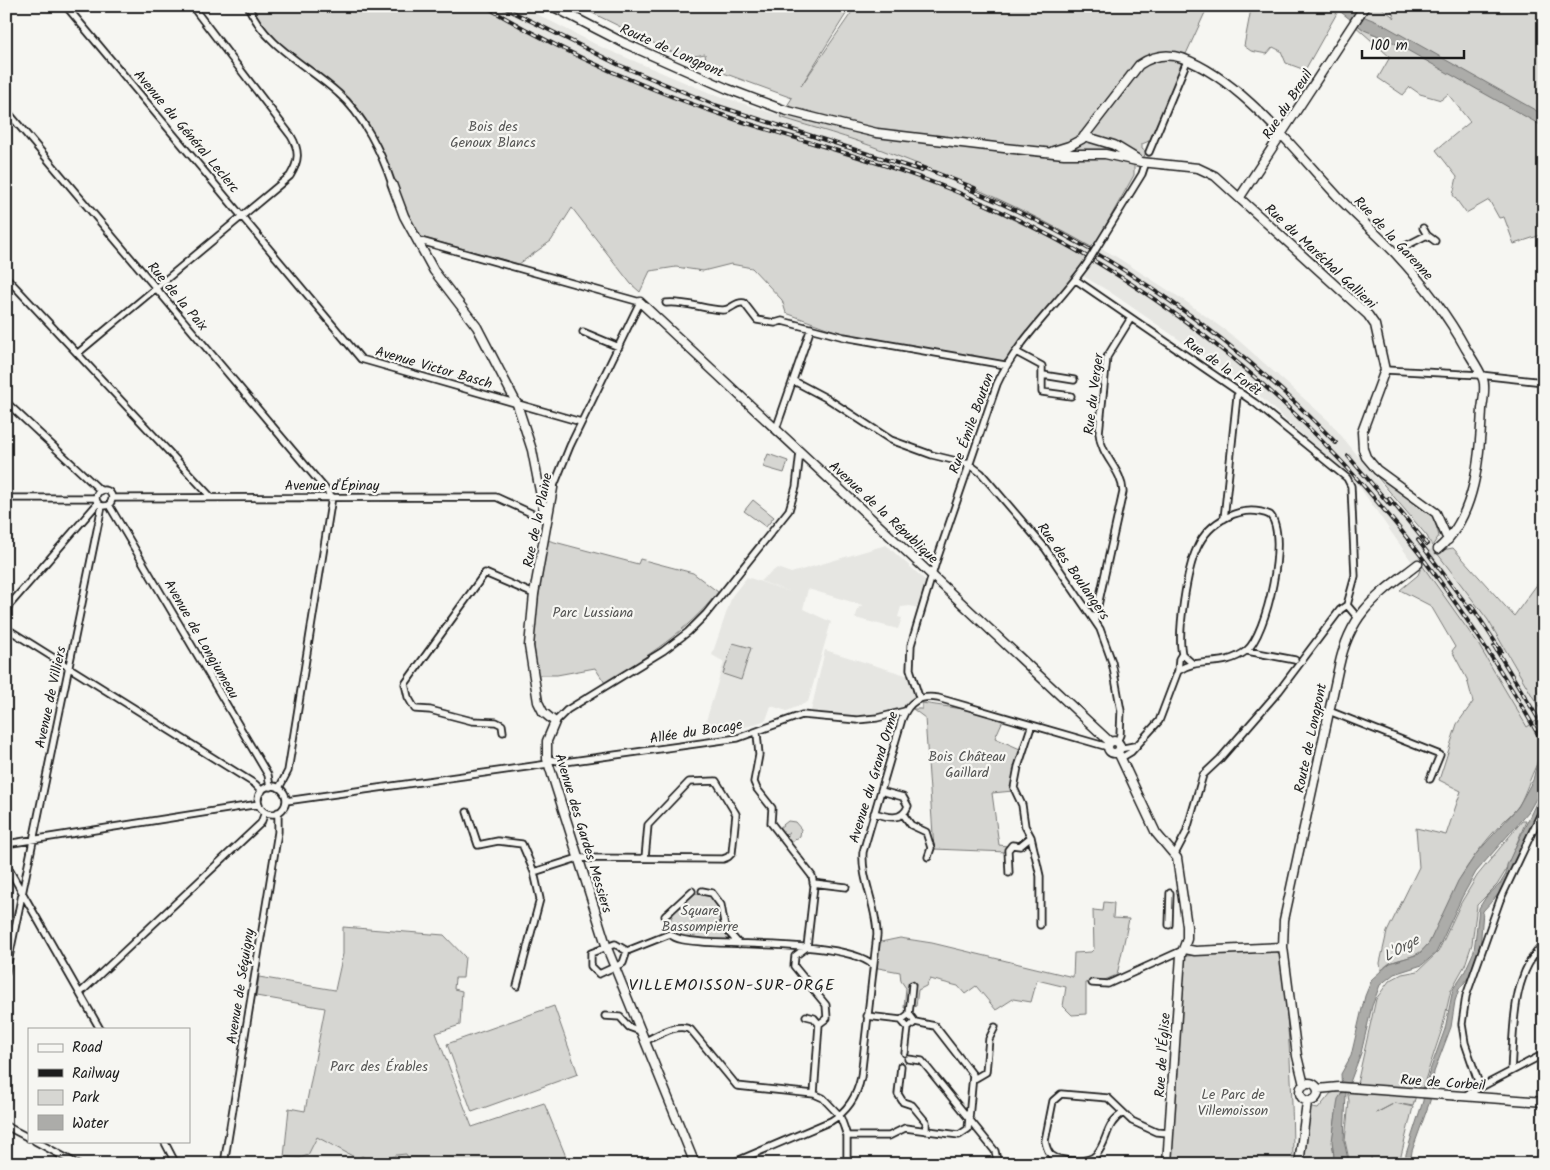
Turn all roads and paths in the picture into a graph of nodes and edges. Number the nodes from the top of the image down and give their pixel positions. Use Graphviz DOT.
graph roads {
  1 [pos="66,6"];
  2 [pos="192,6"];
  3 [pos="248,6"];
  4 [pos="552,6"];
  5 [pos="1363,9"];
  6 [pos="1188,61"];
  7 [pos="6,110"];
  8 [pos="1282,135"];
  9 [pos="1083,138"];
  10 [pos="1043,152"];
  11 [pos="1149,152"];
  12 [pos="1088,153"];
  13 [pos="1144,162"];
  14 [pos="392,184"];
  15 [pos="1240,197"];
  16 [pos="242,216"];
  17 [pos="1423,228"];
  18 [pos="1427,235"];
  19 [pos="416,240"];
  20 [pos="1435,241"];
  21 [pos="1394,252"];
  22 [pos="288,271"];
  23 [pos="6,277"];
  24 [pos="1076,280"];
  25 [pos="156,288"];
  26 [pos="640,302"];
  27 [pos="666,303"];
  28 [pos="1131,318"];
  29 [pos="811,328"];
  30 [pos="583,332"];
  31 [pos="619,347"];
  32 [pos="1016,352"];
  33 [pos="78,354"];
  34 [pos="1006,365"];
  35 [pos="1385,370"];
  36 [pos="1043,375"];
  37 [pos="1480,375"];
  38 [pos="1074,380"];
  39 [pos="794,381"];
  40 [pos="1544,382"];
  41 [pos="1240,392"];
  42 [pos="1071,396"];
  43 [pos="6,402"];
  44 [pos="517,404"];
  45 [pos="581,422"];
  46 [pos="776,429"];
  47 [pos="800,452"];
  48 [pos="969,464"];
  49 [pos="539,484"];
  50 [pos="553,488"];
  51 [pos="101,491"];
  52 [pos="211,497"];
  53 [pos="332,497"];
  54 [pos="6,498"];
  55 [pos="112,498"];
  56 [pos="99,502"];
  57 [pos="109,505"];
  58 [pos="547,517"];
  59 [pos="1224,519"];
  60 [pos="1448,540"];
  61 [pos="1438,549"];
  62 [pos="1418,564"];
  63 [pos="932,574"];
  64 [pos="534,594"];
  65 [pos="1346,605"];
  66 [pos="6,609"];
  67 [pos="1357,617"];
  68 [pos="1095,619"];
  69 [pos="6,628"];
  70 [pos="1247,650"];
  71 [pos="1182,654"];
  72 [pos="1295,660"];
  73 [pos="1193,664"];
  74 [pos="68,667"];
  75 [pos="1178,671"];
  76 [pos="919,697"];
  77 [pos="905,711"];
  78 [pos="1329,711"];
  79 [pos="555,722"];
  80 [pos="1032,727"];
  81 [pos="503,732"];
  82 [pos="757,733"];
  83 [pos="1115,748"];
  84 [pos="548,761"];
  85 [pos="1430,779"];
  86 [pos="270,786"];
  87 [pos="279,788"];
  88 [pos="881,790"];
  89 [pos="262,791"];
  90 [pos="286,800"];
  91 [pos="259,804"];
  92 [pos="1544,807"];
  93 [pos="265,812"];
  94 [pos="278,812"];
  95 [pos="467,812"];
  96 [pos="874,813"];
  97 [pos="903,814"];
  98 [pos="1031,837"];
  99 [pos="33,840"];
  100 [pos="6,844"];
  101 [pos="1175,854"];
  102 [pos="928,857"];
  103 [pos="578,858"];
  104 [pos="645,858"];
  105 [pos="6,864"];
  106 [pos="534,872"];
  107 [pos="1009,873"];
  108 [pos="813,883"];
  109 [pos="846,887"];
  110 [pos="692,891"];
  111 [pos="702,892"];
  112 [pos="23,893"];
  113 [pos="1170,893"];
  114 [pos="1186,909"];
  115 [pos="1171,910"];
  116 [pos="665,916"];
  117 [pos="1040,925"];
  118 [pos="1169,925"];
  119 [pos="739,944"];
  120 [pos="1544,944"];
  121 [pos="1283,947"];
  122 [pos="607,948"];
  123 [pos="806,948"];
  124 [pos="1185,949"];
  125 [pos="627,951"];
  126 [pos="873,965"];
  127 [pos="614,968"];
  128 [pos="6,972"];
  129 [pos="1092,984"];
  130 [pos="912,985"];
  131 [pos="517,986"];
  132 [pos="80,993"];
  133 [pos="909,1014"];
  134 [pos="605,1016"];
  135 [pos="806,1016"];
  136 [pos="867,1016"];
  137 [pos="902,1020"];
  138 [pos="915,1022"];
  139 [pos="819,1024"];
  140 [pos="995,1027"];
  141 [pos="99,1028"];
  142 [pos="908,1028"];
  143 [pos="640,1031"];
  144 [pos="645,1041"];
  145 [pos="905,1053"];
  146 [pos="1544,1054"];
  147 [pos="908,1059"];
  148 [pos="901,1066"];
  149 [pos="1511,1070"];
  150 [pos="974,1079"];
  151 [pos="1304,1085"];
  152 [pos="1480,1087"];
  153 [pos="1318,1089"];
  154 [pos="814,1094"];
  155 [pos="1463,1096"];
  156 [pos="1307,1102"];
  157 [pos="1544,1102"];
  158 [pos="1123,1113"];
  159 [pos="840,1116"];
  160 [pos="969,1120"];
  161 [pos="6,1126"];
  162 [pos="926,1131"];
  163 [pos="1169,1133"];
  164 [pos="847,1136"];
  165 [pos="28,1137"];
  166 [pos="37,1142"];
  167 [pos="165,1142"];
  168 [pos="998,1161"];
  169 [pos="77,1164"];
  170 [pos="176,1164"];
  171 [pos="224,1164"];
  172 [pos="695,1164"];
  173 [pos="730,1164"];
  174 [pos="848,1164"];
  175 [pos="1167,1164"];
  176 [pos="1298,1164"];
  1 -- 16 [label="street, Avenue du Général Leclerc"];
  2 -- 16 [label="street"];
  3 -- 14 [label="street"];
  4 -- 10 [label="main road, Route de Longpont"];
  5 -- 8 [label="main road, Rue du Breuil"];
  6 -- 8 [label="main road, Rue de la Garenne"];
  6 -- 9 [label="main road, Rue de la Garenne"];
  6 -- 11 [label="street"];
  7 -- 25 [label="street, Rue de la Paix"];
  8 -- 15 [label="main road, Rue du Breuil"];
  8 -- 21 [label="main road, Rue de la Garenne"];
  9 -- 10 [label="main road, Rue de la Garenne"];
  9 -- 12 [label="main road"];
  9 -- 13 [label="main road, Rue du Maréchal Gallieni"];
  10 -- 12 [label="main road, Rue du Maréchal Gallieni"];
  12 -- 13 [label="main road, Rue du Maréchal Gallieni"];
  13 -- 15 [label="main road, Rue du Maréchal Gallieni"];
  13 -- 24 [label="street, Rue Émile Bouton, bridge"];
  14 -- 19 [label="main road"];
  15 -- 35 [label="main road, Rue du Maréchal Gallieni"];
  16 -- 22 [label="street, Avenue du Général Leclerc"];
  16 -- 25 [label="street"];
  17 -- 18 [label="street"];
  18 -- 20 [label="street"];
  18 -- 21 [label="street"];
  19 -- 26 [label="street"];
  19 -- 44 [label="main road"];
  21 -- 37 [label="main road, Rue de la Garenne"];
  22 -- 44 [label="street, Avenue Victor Basch"];
  23 -- 33 [label="street"];
  24 -- 28 [label="street, Rue de la Forêt"];
  24 -- 32 [label="street, Rue Émile Bouton"];
  25 -- 33 [label="street"];
  25 -- 53 [label="street, Rue de la Paix"];
  26 -- 31 [label="street, Rue de la Plaine"];
  26 -- 46 [label="main road, Avenue de la République"];
  27 -- 29 [label="street"];
  28 -- 41 [label="street, Rue de la Forêt"];
  28 -- 68 [label="street, Rue du Verger"];
  29 -- 34 [label="street"];
  29 -- 39 [label="street"];
  30 -- 31 [label="street"];
  31 -- 45 [label="street, Rue de la Plaine"];
  32 -- 34 [label="street, Rue Émile Bouton"];
  32 -- 36 [label="street"];
  33 -- 52 [label="street"];
  34 -- 48 [label="street, Rue Émile Bouton"];
  35 -- 37 [label="street"];
  35 -- 60 [label="main road"];
  36 -- 38 [label="street"];
  36 -- 42 [label="street"];
  37 -- 40 [label="street"];
  37 -- 60 [label="main road, Rue de la Garenne"];
  39 -- 46 [label="street"];
  39 -- 48 [label="street"];
  41 -- 59 [label="street"];
  41 -- 65 [label="street, Rue de la Forêt"];
  43 -- 51 [label="street"];
  44 -- 45 [label="street, Avenue Victor Basch"];
  44 -- 49 [label="main road"];
  45 -- 50 [label="street, Rue de la Plaine"];
  46 -- 47 [label="main road, Avenue de la République"];
  47 -- 63 [label="main road, Avenue de la République"];
  47 -- 79 [label="street"];
  48 -- 63 [label="street, Rue Émile Bouton"];
  48 -- 68 [label="street, Rue des Boulangers"];
  49 -- 50 [label="main road"];
  49 -- 58 [label="main road"];
  50 -- 58 [label="main road, Rue de la Plaine"];
  51 -- 55 [label="street"];
  51 -- 56 [label="street"];
  52 -- 53 [label="street, Avenue d'Épinay"];
  52 -- 55 [label="street, Avenue d'Épinay"];
  53 -- 58 [label="street, Avenue d'Épinay"];
  53 -- 87 [label="street"];
  54 -- 56 [label="street"];
  55 -- 57 [label="street"];
  56 -- 57 [label="street"];
  56 -- 66 [label="street"];
  56 -- 74 [label="street, Avenue de Villiers"];
  57 -- 86 [label="street, Avenue de Longjumeau"];
  58 -- 64 [label="main road, Rue de la Plaine"];
  59 -- 70 [label="street"];
  59 -- 71 [label="street"];
  60 -- 61 [label="main road"];
  62 -- 67 [label="main road, Route de Longpont"];
  63 -- 76 [label="street, Rue Émile Bouton"];
  63 -- 83 [label="main road, Avenue de la République"];
  64 -- 79 [label="main road, Rue de la Plaine"];
  64 -- 81 [label="street"];
  65 -- 67 [label="street"];
  65 -- 101 [label="street"];
  67 -- 78 [label="main road, Route de Longpont"];
  68 -- 83 [label="street, Rue des Boulangers"];
  69 -- 74 [label="street"];
  70 -- 72 [label="street"];
  70 -- 73 [label="street"];
  71 -- 73 [label="street"];
  71 -- 75 [label="street"];
  73 -- 75 [label="street"];
  74 -- 89 [label="street"];
  74 -- 99 [label="street, Avenue de Villiers"];
  75 -- 83 [label="street"];
  76 -- 77 [label="street, Avenue du Grand Orme"];
  76 -- 80 [label="street"];
  77 -- 82 [label="street, Allée du Bocage"];
  77 -- 88 [label="street, Avenue du Grand Orme"];
  78 -- 85 [label="street"];
  78 -- 121 [label="main road, Route de Longpont"];
  79 -- 84 [label="main road, Avenue des Gardes Messiers"];
  80 -- 83 [label="street"];
  80 -- 98 [label="street"];
  82 -- 84 [label="street, Allée du Bocage"];
  82 -- 108 [label="street"];
  83 -- 101 [label="main road"];
  84 -- 90 [label="street, Allée du Bocage"];
  84 -- 103 [label="main road, Avenue des Gardes Messiers"];
  86 -- 87 [label="street"];
  86 -- 89 [label="street"];
  87 -- 90 [label="street"];
  88 -- 96 [label="street, Avenue du Grand Orme"];
  88 -- 97 [label="street"];
  89 -- 91 [label="street"];
  90 -- 94 [label="street"];
  91 -- 93 [label="street"];
  91 -- 99 [label="street"];
  92 -- 152 [label="street"];
  93 -- 94 [label="street"];
  93 -- 132 [label="street"];
  94 -- 171 [label="street, Avenue de Séquigny"];
  95 -- 106 [label="street"];
  96 -- 97 [label="street"];
  96 -- 126 [label="street, Avenue du Grand Orme"];
  97 -- 102 [label="street"];
  98 -- 107 [label="street"];
  98 -- 117 [label="street"];
  99 -- 100 [label="street"];
  99 -- 112 [label="street, Avenue de Villiers"];
  101 -- 114 [label="main road, Rue de l'Église"];
  103 -- 104 [label="street"];
  103 -- 106 [label="street"];
  103 -- 122 [label="main road, Avenue des Gardes Messiers"];
  104 -- 104 [label="street"];
  105 -- 112 [label="street"];
  106 -- 131 [label="street"];
  108 -- 109 [label="street"];
  108 -- 123 [label="street"];
  110 -- 116 [label="street"];
  111 -- 119 [label="street"];
  112 -- 128 [label="street, Avenue de Villiers"];
  112 -- 132 [label="street"];
  113 -- 115 [label="street"];
  114 -- 115 [label="street"];
  114 -- 124 [label="main road, Rue de l'Église"];
  115 -- 118 [label="street"];
  119 -- 123 [label="street"];
  119 -- 125 [label="street"];
  120 -- 149 [label="street"];
  121 -- 124 [label="main road"];
  121 -- 151 [label="main road, Route de Longpont"];
  122 -- 125 [label="street"];
  122 -- 127 [label="main road, Avenue des Gardes Messiers"];
  122 -- 127 [label="street"];
  123 -- 126 [label="street"];
  123 -- 139 [label="street"];
  124 -- 129 [label="street"];
  124 -- 163 [label="main road, Rue de l'Église"];
  125 -- 127 [label="street"];
  126 -- 136 [label="street, Avenue du Grand Orme"];
  127 -- 143 [label="main road, Avenue des Gardes Messiers"];
  130 -- 133 [label="street"];
  132 -- 141 [label="street"];
  133 -- 137 [label="street"];
  133 -- 138 [label="street"];
  134 -- 143 [label="street"];
  135 -- 139 [label="street"];
  136 -- 137 [label="street"];
  136 -- 159 [label="street, Avenue du Grand Orme"];
  137 -- 142 [label="street"];
  138 -- 142 [label="street"];
  138 -- 150 [label="street"];
  139 -- 154 [label="street"];
  140 -- 150 [label="street"];
  142 -- 145 [label="street"];
  143 -- 144 [label="main road, Avenue des Gardes Messiers"];
  144 -- 154 [label="street"];
  144 -- 172 [label="main road, Avenue des Gardes Messiers"];
  146 -- 149 [label="street"];
  147 -- 160 [label="street"];
  148 -- 162 [label="street"];
  149 -- 152 [label="street"];
  150 -- 160 [label="street"];
  151 -- 153 [label="main road"];
  151 -- 156 [label="main road"];
  152 -- 155 [label="street"];
  153 -- 155 [label="main road, Rue de Corbeil"];
  153 -- 156 [label="main road"];
  154 -- 159 [label="street"];
  155 -- 157 [label="main road, Rue de Corbeil"];
  156 -- 176 [label="main road"];
  158 -- 158 [label="street"];
  158 -- 163 [label="street"];
  159 -- 164 [label="street"];
  159 -- 173 [label="street"];
  160 -- 162 [label="street"];
  160 -- 168 [label="street"];
  161 -- 165 [label="street"];
  162 -- 164 [label="street"];
  163 -- 175 [label="main road, Rue de l'Église"];
  164 -- 174 [label="street"];
  166 -- 169 [label="street"];
  167 -- 170 [label="street"];
}
